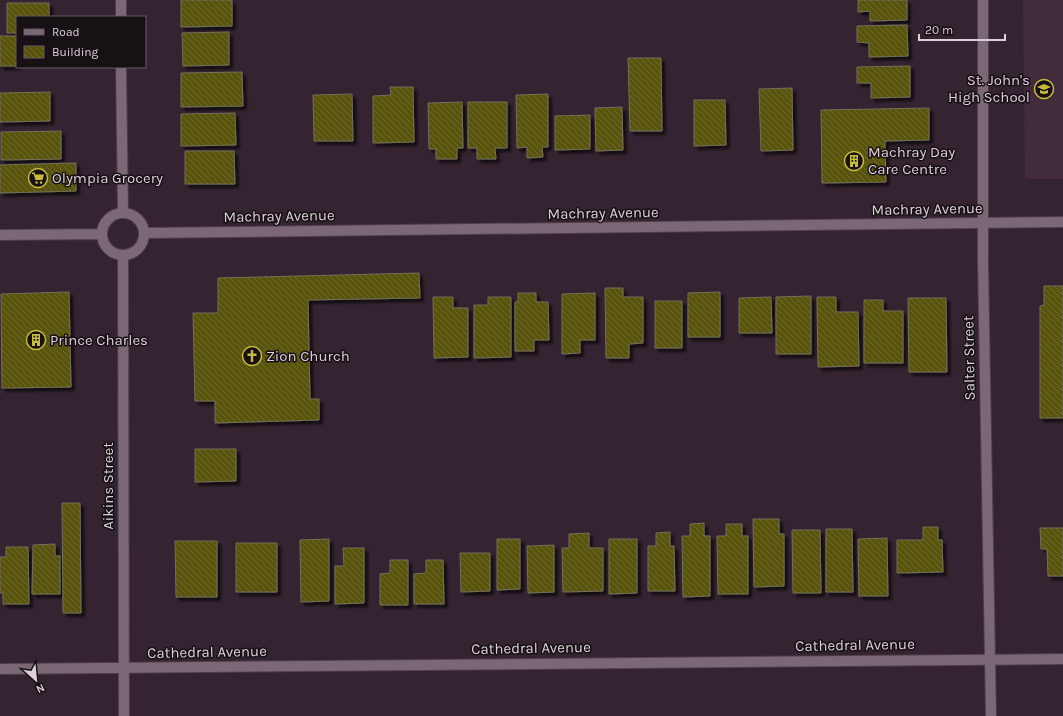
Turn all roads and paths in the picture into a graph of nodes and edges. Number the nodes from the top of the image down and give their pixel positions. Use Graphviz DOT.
graph roads {
  1 [pos="121,0"];
  2 [pos="983,0"];
  3 [pos="121,16"];
  4 [pos="121,68"];
  5 [pos="123,212"];
  6 [pos="1063,222"];
  7 [pos="983,224"];
  8 [pos="144,233"];
  9 [pos="101,234"];
  10 [pos="0,235"];
  11 [pos="123,255"];
  12 [pos="990,659"];
  13 [pos="1063,659"];
  14 [pos="124,668"];
  15 [pos="0,669"];
  16 [pos="124,716"];
  17 [pos="991,716"];
  1 -- 3 [label="street"];
  2 -- 7 [label="street, Salter Street"];
  4 -- 5 [label="street"];
  5 -- 8 [label="street"];
  5 -- 9 [label="street"];
  6 -- 7 [label="street, Machray Avenue"];
  7 -- 8 [label="street, Machray Avenue"];
  7 -- 12 [label="street, Salter Street"];
  8 -- 11 [label="street"];
  9 -- 10 [label="street"];
  9 -- 11 [label="street"];
  11 -- 14 [label="street, Aikins Street"];
  12 -- 13 [label="street, Cathedral Avenue"];
  12 -- 14 [label="street, Cathedral Avenue"];
  12 -- 17 [label="street, Salter Street"];
  14 -- 15 [label="street, Cathedral Avenue"];
  14 -- 16 [label="street, Aikins Street"];
}
